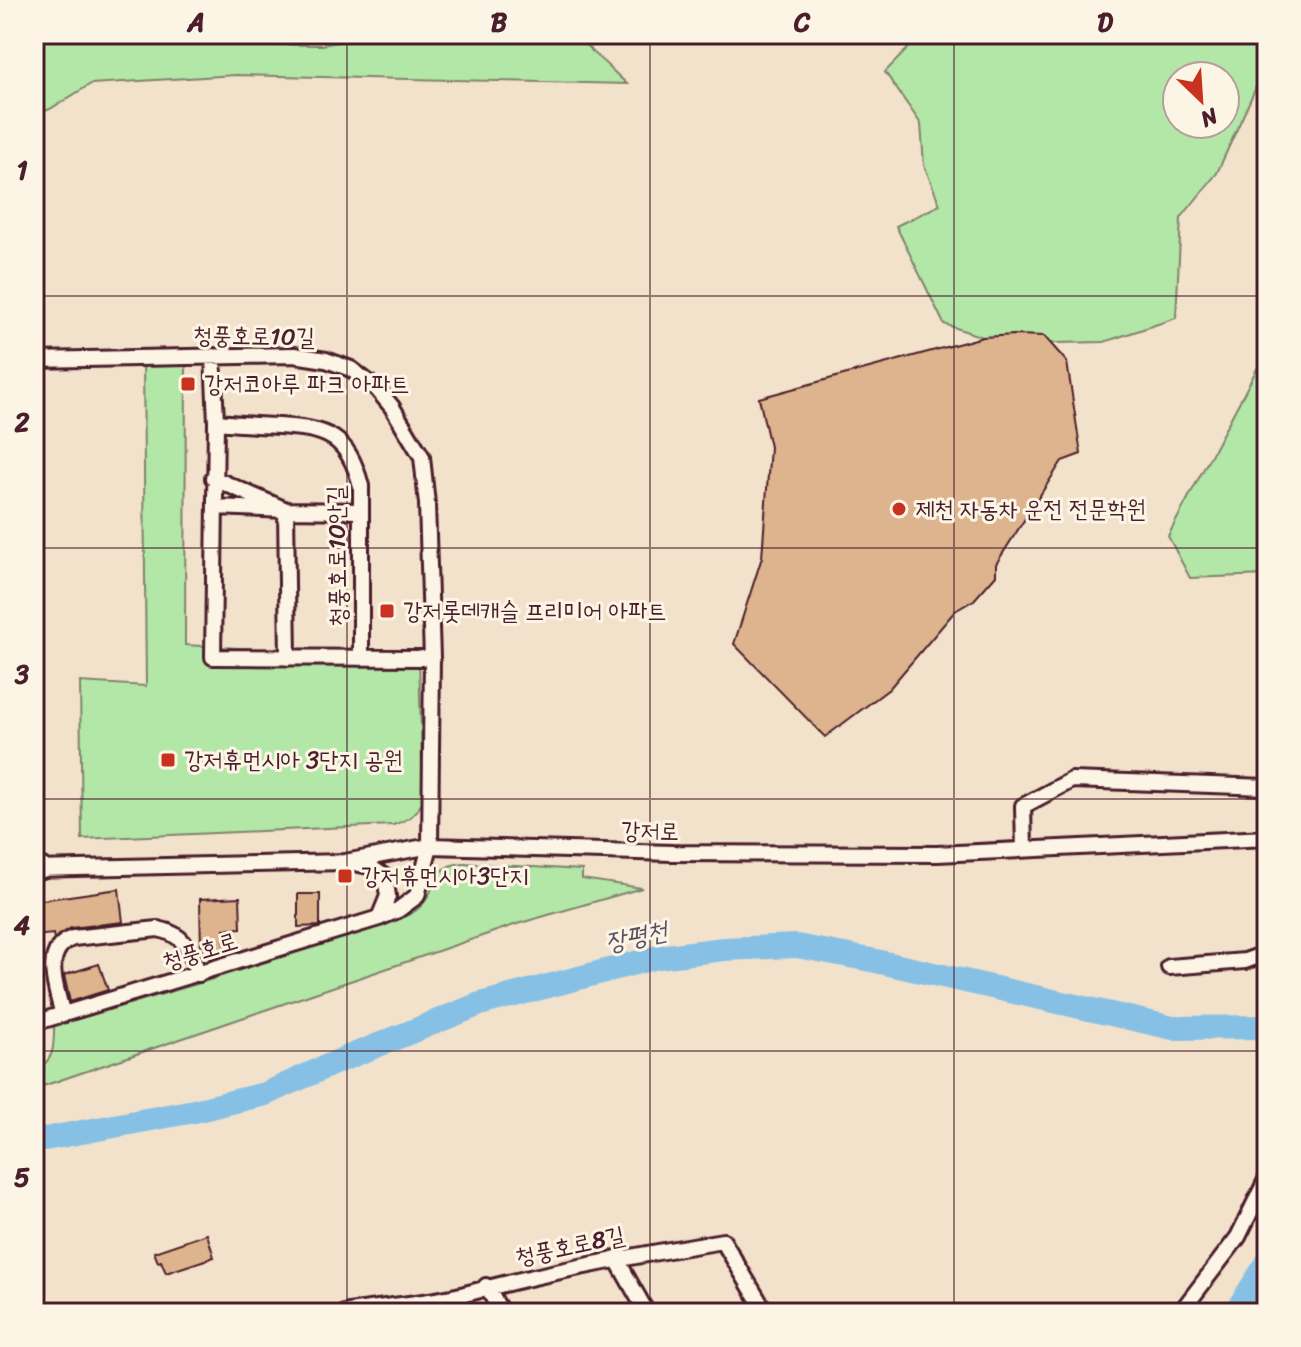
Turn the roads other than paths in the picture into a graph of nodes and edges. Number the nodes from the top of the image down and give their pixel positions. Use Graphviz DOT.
graph roads {
  1 [pos="213,356"];
  2 [pos="34,360"];
  3 [pos="216,422"];
  4 [pos="213,478"];
  5 [pos="215,507"];
  6 [pos="286,510"];
  7 [pos="361,511"];
  8 [pos="288,658"];
  9 [pos="361,658"];
  10 [pos="432,658"];
  11 [pos="1267,787"];
  12 [pos="1267,838"];
  13 [pos="430,846"];
  14 [pos="1024,849"];
  15 [pos="345,862"];
  16 [pos="36,868"];
  17 [pos="379,918"];
  18 [pos="1267,953"];
  19 [pos="1169,967"];
  20 [pos="199,974"];
  21 [pos="63,1015"];
  22 [pos="34,1023"];
  23 [pos="1267,1178"];
  24 [pos="616,1258"];
  25 [pos="486,1286"];
  26 [pos="372,1310"];
  27 [pos="344,1313"];
  28 [pos="502,1313"];
  29 [pos="647,1313"];
  30 [pos="766,1313"];
  31 [pos="1180,1313"];
  1 -- 2 [label="street, 청풍호로10길"];
  1 -- 3 [label="street, 청풍호로10안길"];
  1 -- 10 [label="street, 청풍호로10길"];
  3 -- 4 [label="street, 청풍호로10안길"];
  3 -- 7 [label="street, 청풍호로10안길"];
  4 -- 5 [label="street, 청풍호로10안길"];
  4 -- 6 [label="street"];
  5 -- 6 [label="street, 청풍호로10안길"];
  5 -- 8 [label="street, 청풍호로10안길"];
  6 -- 7 [label="street"];
  6 -- 8 [label="street, 청풍호로10안길"];
  7 -- 9 [label="street, 청풍호로10안길"];
  8 -- 9 [label="street, 청풍호로10안길"];
  9 -- 10 [label="street, 청풍호로10안길"];
  10 -- 13 [label="street, 청풍호로10길"];
  11 -- 14 [label="street"];
  12 -- 14 [label="street, 강저로"];
  13 -- 14 [label="street, 강저로"];
  13 -- 15 [label="street, 강저로"];
  13 -- 17 [label="street, 청풍호로"];
  15 -- 16 [label="street, 강저로"];
  15 -- 17 [label="street"];
  17 -- 20 [label="street, 청풍호로"];
  18 -- 19 [label="street"];
  20 -- 21 [label="street, 청풍호로"];
  20 -- 21 [label="street"];
  21 -- 22 [label="street, 청풍호로"];
  23 -- 31 [label="street"];
  24 -- 25 [label="street, 청풍호로8길"];
  24 -- 29 [label="street"];
  24 -- 30 [label="street, 청풍호로8길"];
  25 -- 26 [label="street, 청풍호로8길"];
  25 -- 28 [label="street"];
  26 -- 27 [label="street, 청풍호로8길"];
}
